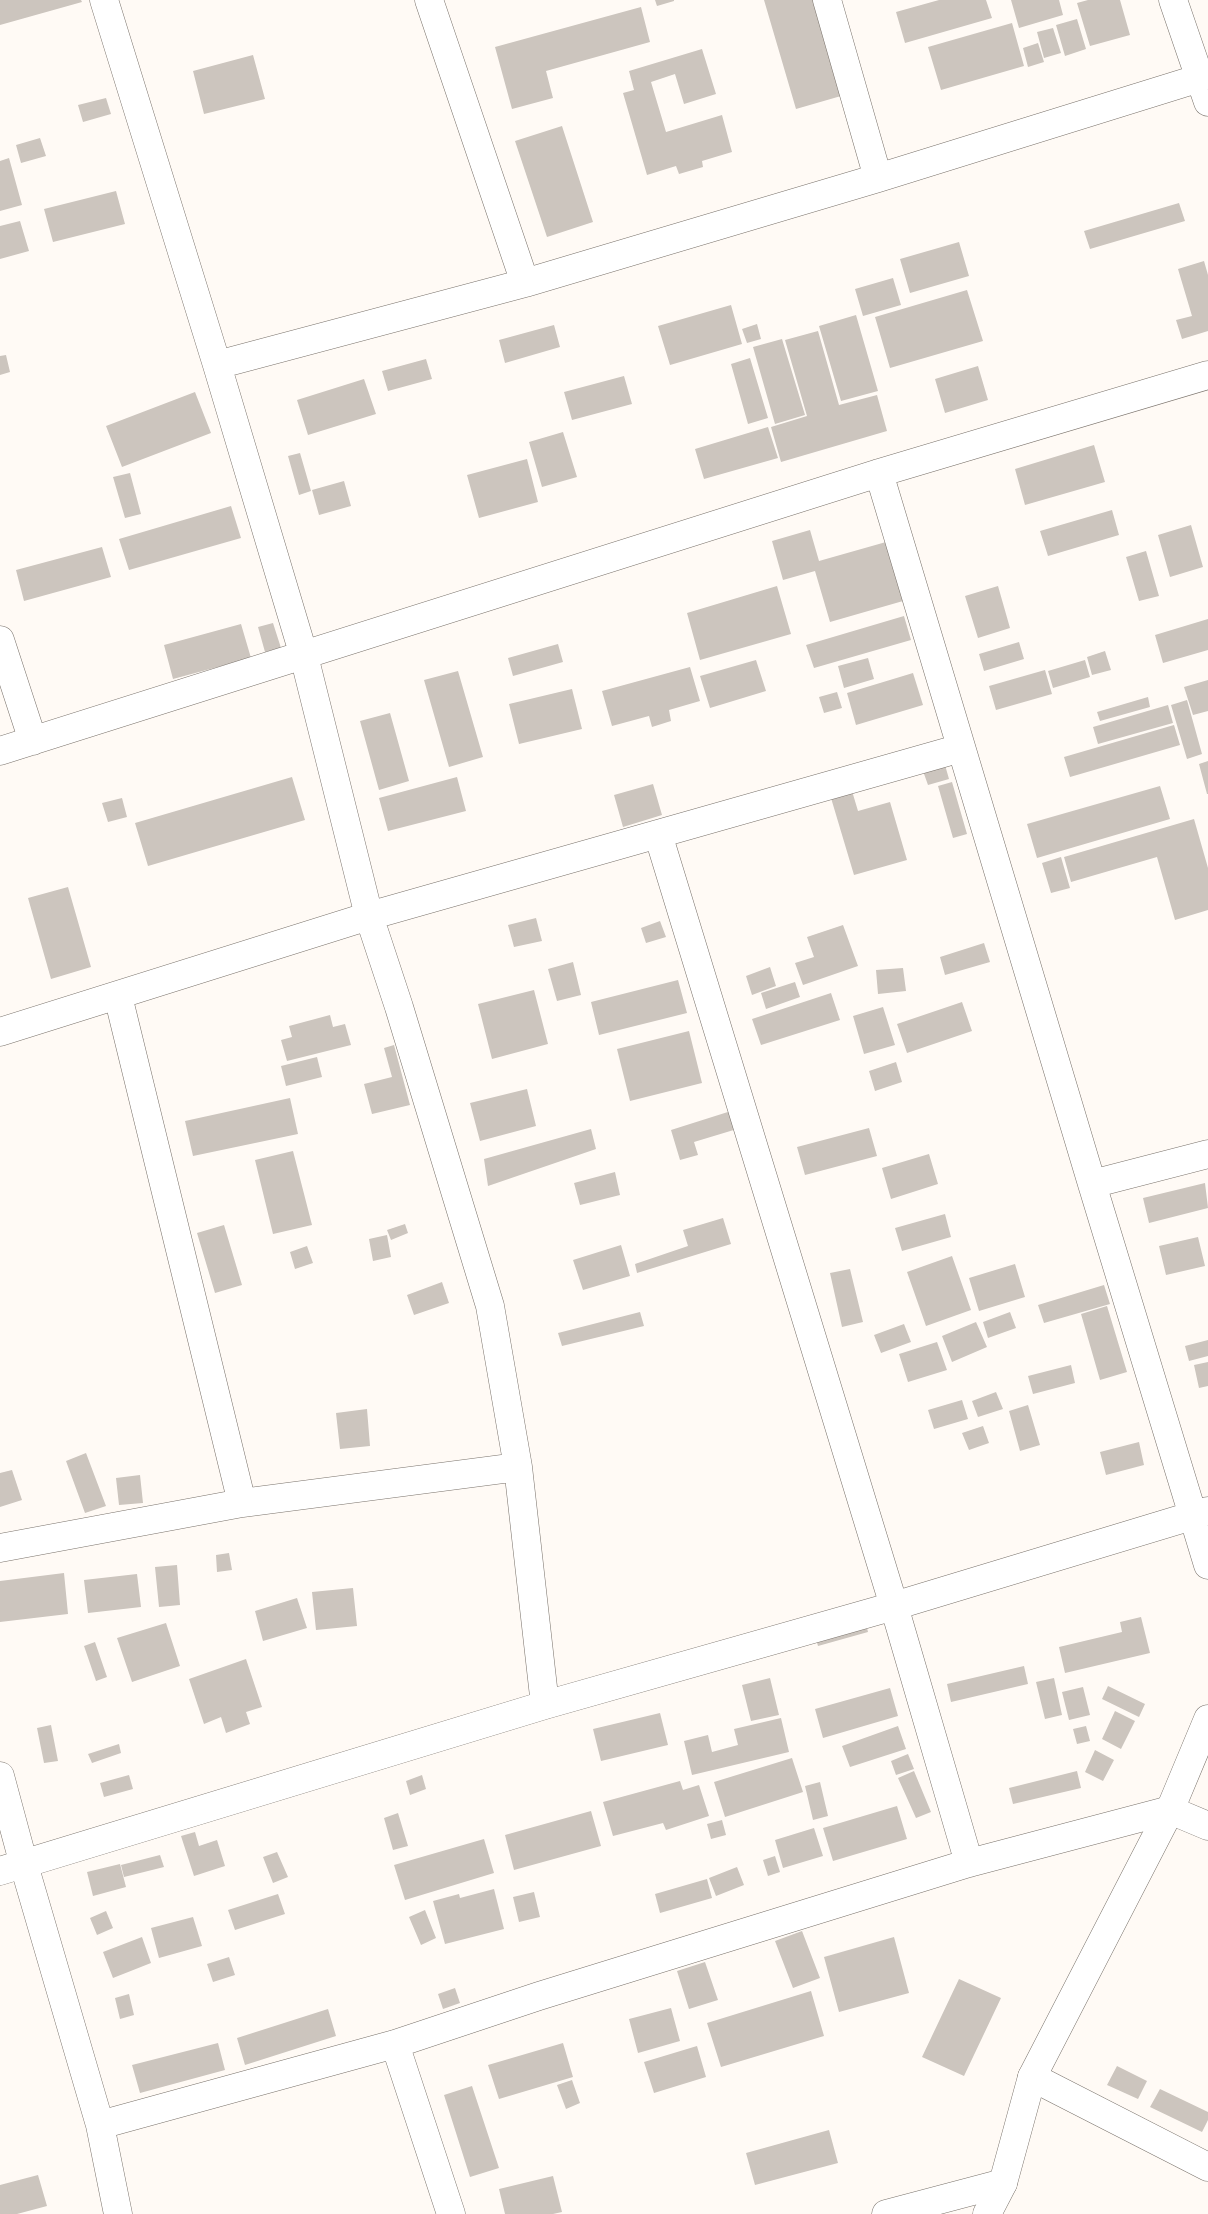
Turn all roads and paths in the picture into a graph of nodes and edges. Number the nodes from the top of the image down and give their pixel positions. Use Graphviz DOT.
graph roads {
  1 [pos="104,0"];
  2 [pos="429,0"];
  3 [pos="827,0"];
  4 [pos="1173,0"];
  5 [pos="1204,90"];
  6 [pos="878,178"];
  7 [pos="525,284"];
  8 [pos="217,365"];
  9 [pos="1208,375"];
  10 [pos="879,473"];
  11 [pos="0,640"];
  12 [pos="304,656"];
  13 [pos="33,741"];
  14 [pos="961,748"];
  15 [pos="0,751"];
  16 [pos="658,834"];
  17 [pos="369,916"];
  18 [pos="118,996"];
  19 [pos="0,1032"];
  20 [pos="1208,1154"];
  21 [pos="1092,1184"];
  22 [pos="518,1467"];
  23 [pos="242,1503"];
  24 [pos="1201,1513"];
  25 [pos="0,1548"];
  26 [pos="1208,1565"];
  27 [pos="894,1606"];
  28 [pos="545,1705"];
  29 [pos="1208,1719"];
  30 [pos="0,1776"];
  31 [pos="1170,1810"];
  32 [pos="1208,1826"];
  33 [pos="969,1863"];
  34 [pos="12,1868"];
  35 [pos="395,2044"];
  36 [pos="1032,2077"];
  37 [pos="100,2124"];
  38 [pos="1208,2167"];
  39 [pos="1003,2183"];
  40 [pos="118,2214"];
  41 [pos="451,2214"];
  42 [pos="886,2214"];
  43 [pos="987,2214"];
  1 -- 8 [label="street"];
  2 -- 7 [label="street"];
  3 -- 6 [label="street"];
  4 -- 5 [label="street"];
  5 -- 6 [label="street"];
  6 -- 7 [label="street"];
  7 -- 8 [label="street"];
  8 -- 12 [label="street"];
  9 -- 10 [label="street"];
  10 -- 12 [label="street"];
  10 -- 14 [label="street"];
  11 -- 13 [label="street"];
  12 -- 13 [label="street"];
  12 -- 17 [label="street"];
  13 -- 15 [label="street"];
  14 -- 16 [label="street"];
  14 -- 21 [label="street"];
  16 -- 17 [label="street"];
  16 -- 27 [label="street"];
  17 -- 18 [label="street"];
  17 -- 22 [label="street"];
  18 -- 19 [label="street"];
  18 -- 23 [label="street"];
  20 -- 21 [label="street"];
  21 -- 24 [label="street"];
  22 -- 23 [label="street"];
  22 -- 28 [label="street"];
  23 -- 25 [label="street"];
  24 -- 26 [label="street"];
  24 -- 27 [label="street"];
  27 -- 28 [label="street"];
  27 -- 33 [label="street"];
  28 -- 34 [label="street"];
  29 -- 31 [label="street"];
  30 -- 34 [label="street"];
  31 -- 32 [label="street"];
  31 -- 33 [label="street"];
  31 -- 36 [label="street"];
  33 -- 35 [label="street"];
  34 -- 37 [label="street"];
  35 -- 37 [label="street"];
  35 -- 41 [label="street"];
  36 -- 38 [label="street"];
  36 -- 39 [label="street"];
  37 -- 40 [label="street"];
  39 -- 42 [label="street"];
  39 -- 43 [label="street"];
}
